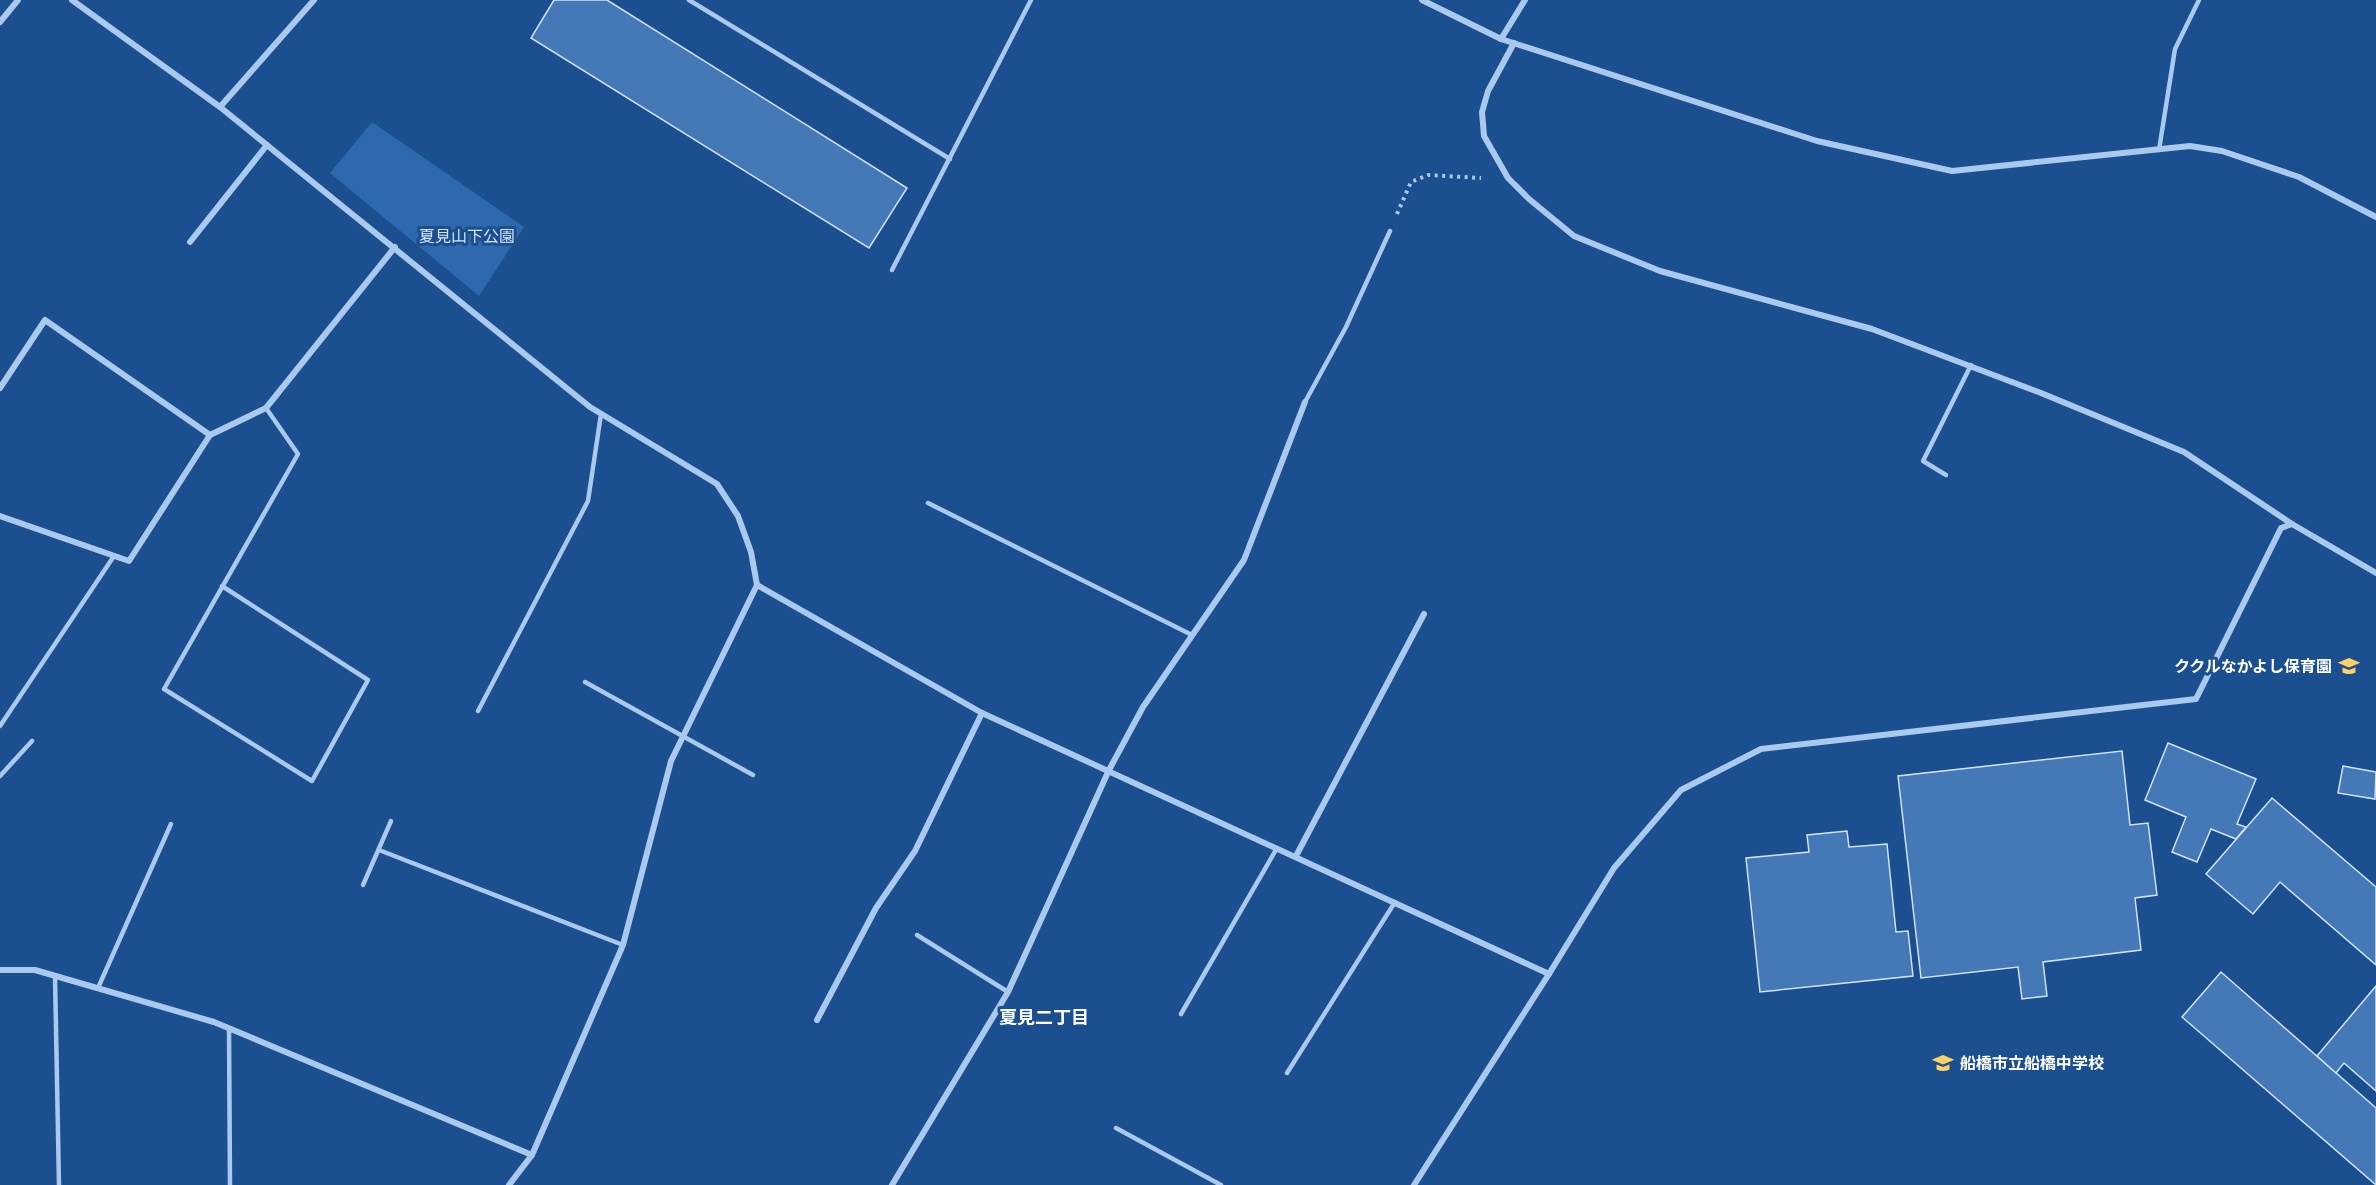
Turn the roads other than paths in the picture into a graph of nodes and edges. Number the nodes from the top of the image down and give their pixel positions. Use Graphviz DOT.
graph roads {
  1 [pos="18,0"];
  2 [pos="72,0"];
  3 [pos="314,0"];
  4 [pos="689,0"];
  5 [pos="1031,0"];
  6 [pos="1422,0"];
  7 [pos="1525,0"];
  8 [pos="2199,0"];
  9 [pos="0,22"];
  10 [pos="1501,39"];
  11 [pos="1514,43"];
  12 [pos="220,107"];
  13 [pos="267,145"];
  14 [pos="2159,150"];
  15 [pos="950,159"];
  16 [pos="2376,217"];
  17 [pos="1390,231"];
  18 [pos="190,242"];
  19 [pos="395,247"];
  20 [pos="892,270"];
  21 [pos="1971,365"];
  22 [pos="0,388"];
  23 [pos="1305,402"];
  24 [pos="266,408"];
  25 [pos="601,414"];
  26 [pos="210,435"];
  27 [pos="1946,475"];
  28 [pos="928,503"];
  29 [pos="0,516"];
  30 [pos="2292,524"];
  31 [pos="114,556"];
  32 [pos="2376,573"];
  33 [pos="757,585"];
  34 [pos="222,586"];
  35 [pos="1424,614"];
  36 [pos="1192,635"];
  37 [pos="585,682"];
  38 [pos="478,711"];
  39 [pos="982,713"];
  40 [pos="0,726"];
  41 [pos="683,737"];
  42 [pos="32,741"];
  43 [pos="1109,770"];
  44 [pos="753,775"];
  45 [pos="0,776"];
  46 [pos="391,821"];
  47 [pos="171,824"];
  48 [pos="1277,848"];
  49 [pos="378,850"];
  50 [pos="1296,856"];
  51 [pos="363,885"];
  52 [pos="1395,902"];
  53 [pos="917,935"];
  54 [pos="623,945"];
  55 [pos="0,970"];
  56 [pos="1549,974"];
  57 [pos="55,976"];
  58 [pos="98,988"];
  59 [pos="1008,992"];
  60 [pos="1181,1014"];
  61 [pos="817,1020"];
  62 [pos="229,1028"];
  63 [pos="1287,1073"];
  64 [pos="1116,1128"];
  65 [pos="532,1155"];
  66 [pos="59,1185"];
  67 [pos="230,1185"];
  68 [pos="509,1185"];
  69 [pos="892,1185"];
  70 [pos="1221,1185"];
  71 [pos="1414,1185"];
  1 -- 9 [label="street"];
  2 -- 12 [label="street"];
  3 -- 12 [label="street"];
  4 -- 15 [label="lane"];
  5 -- 15 [label="lane"];
  6 -- 10 [label="street"];
  7 -- 10 [label="street"];
  8 -- 14 [label="lane"];
  10 -- 11 [label="street"];
  11 -- 14 [label="street"];
  11 -- 21 [label="street"];
  12 -- 13 [label="street"];
  13 -- 18 [label="street"];
  13 -- 19 [label="street"];
  14 -- 16 [label="street"];
  15 -- 20 [label="lane"];
  17 -- 23 [label="lane"];
  19 -- 24 [label="street"];
  19 -- 25 [label="street"];
  21 -- 27 [label="lane"];
  21 -- 30 [label="street"];
  22 -- 26 [label="street"];
  23 -- 36 [label="street"];
  24 -- 26 [label="street"];
  24 -- 34 [label="lane"];
  25 -- 33 [label="street"];
  25 -- 38 [label="lane"];
  26 -- 31 [label="street"];
  28 -- 36 [label="lane"];
  29 -- 31 [label="street"];
  30 -- 32 [label="street"];
  30 -- 56 [label="street"];
  31 -- 40 [label="lane"];
  33 -- 39 [label="street"];
  33 -- 41 [label="street"];
  34 -- 34 [label="lane"];
  35 -- 50 [label="street"];
  36 -- 43 [label="street"];
  37 -- 41 [label="lane"];
  39 -- 43 [label="street"];
  39 -- 61 [label="street"];
  41 -- 44 [label="lane"];
  41 -- 54 [label="street"];
  42 -- 45 [label="lane"];
  43 -- 48 [label="street"];
  43 -- 59 [label="street"];
  46 -- 49 [label="lane"];
  47 -- 58 [label="lane"];
  48 -- 50 [label="street"];
  48 -- 60 [label="lane"];
  49 -- 51 [label="lane"];
  49 -- 54 [label="lane"];
  50 -- 52 [label="street"];
  52 -- 56 [label="street"];
  52 -- 63 [label="lane"];
  53 -- 59 [label="lane"];
  54 -- 65 [label="street"];
  55 -- 57 [label="street"];
  56 -- 71 [label="street"];
  57 -- 58 [label="street"];
  57 -- 66 [label="lane"];
  58 -- 62 [label="street"];
  59 -- 69 [label="street"];
  62 -- 65 [label="street"];
  62 -- 67 [label="lane"];
  64 -- 70 [label="lane"];
  65 -- 68 [label="street"];
}
